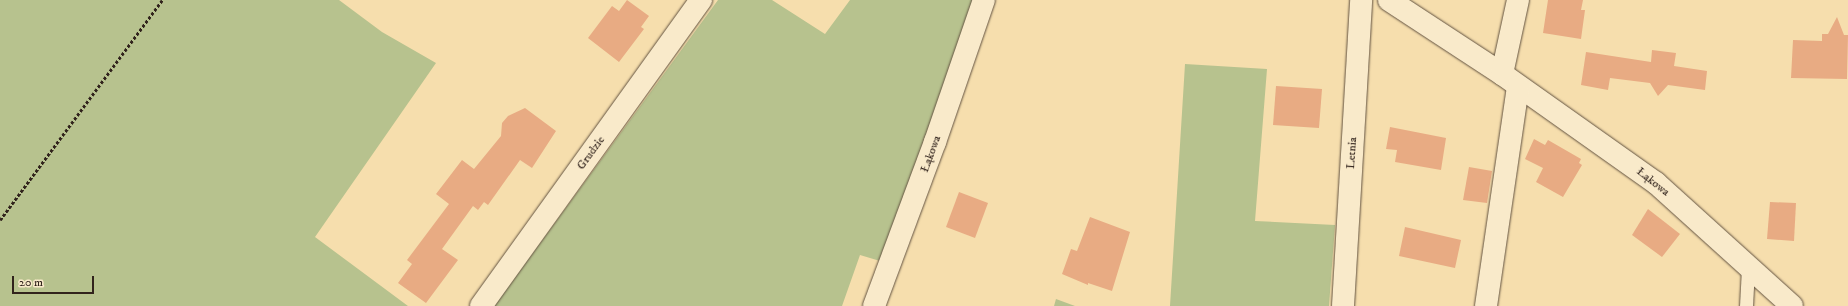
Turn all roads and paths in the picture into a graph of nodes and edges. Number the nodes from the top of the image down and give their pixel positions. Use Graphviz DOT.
graph roads {
  1 [pos="162,0"];
  2 [pos="701,0"];
  3 [pos="984,0"];
  4 [pos="1362,0"];
  5 [pos="1390,0"];
  6 [pos="1518,0"];
  7 [pos="1510,80"];
  8 [pos="0,220"];
  9 [pos="1748,269"];
  10 [pos="481,306"];
  11 [pos="874,306"];
  12 [pos="1342,306"];
  13 [pos="1486,306"];
  14 [pos="1746,306"];
  15 [pos="1792,306"];
  1 -- 8 [label="path"];
  2 -- 10 [label="street, Grudzie"];
  3 -- 11 [label="street, Łąkowa"];
  4 -- 12 [label="street, Letnia"];
  5 -- 7 [label="street, Łąkowa"];
  6 -- 7 [label="street"];
  7 -- 9 [label="street, Łąkowa"];
  7 -- 13 [label="street"];
  9 -- 14 [label="lane"];
  9 -- 15 [label="street, Łąkowa"];
}
